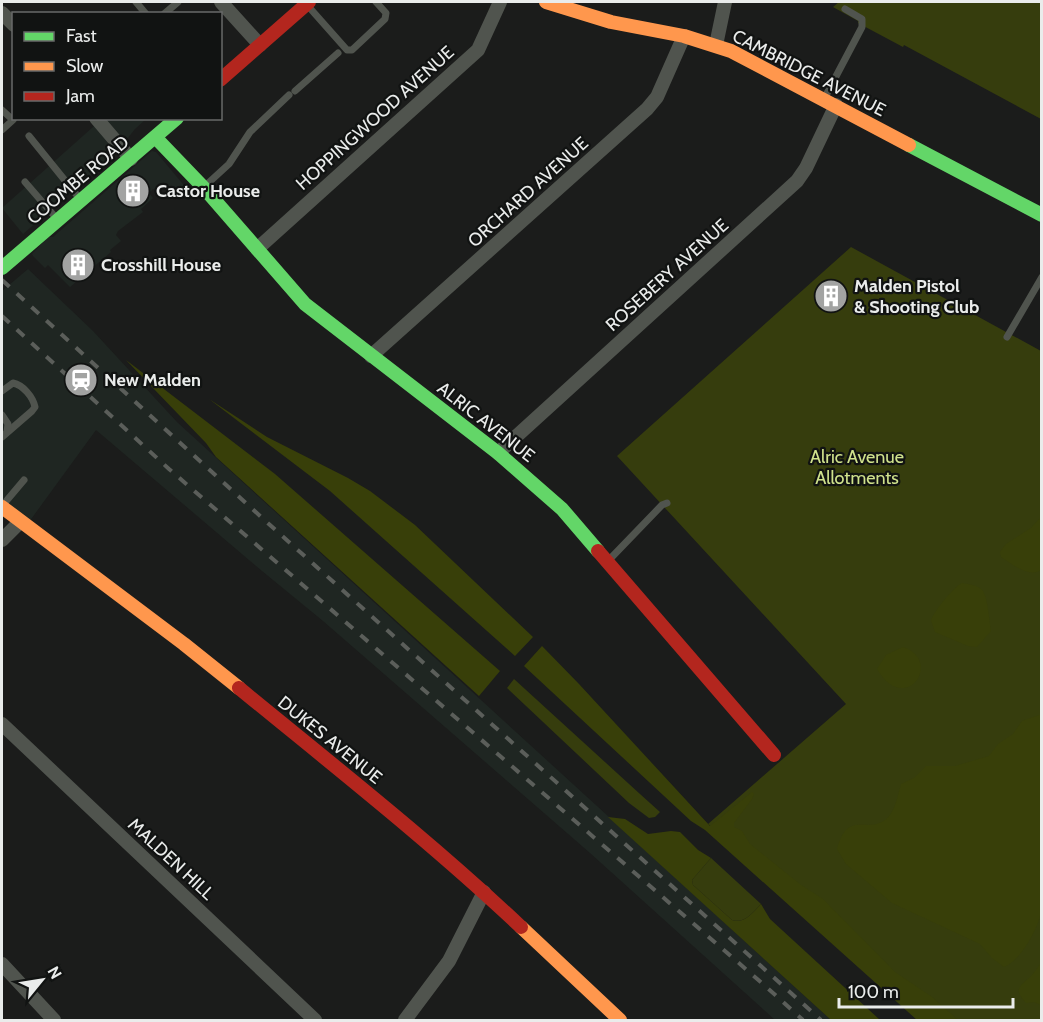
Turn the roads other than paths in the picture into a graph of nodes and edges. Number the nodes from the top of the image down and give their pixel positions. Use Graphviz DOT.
graph roads {
  1 [pos="178,2"];
  2 [pos="221,2"];
  3 [pos="376,2"];
  4 [pos="500,2"];
  5 [pos="546,2"];
  6 [pos="725,2"];
  7 [pos="308,3"];
  8 [pos="845,9"];
  9 [pos="166,12"];
  10 [pos="684,36"];
  11 [pos="260,45"];
  12 [pos="716,45"];
  13 [pos="338,52"];
  14 [pos="324,53"];
  15 [pos="330,59"];
  16 [pos="222,78"];
  17 [pos="830,102"];
  18 [pos="98,120"];
  19 [pos="175,120"];
  20 [pos="29,136"];
  21 [pos="156,138"];
  22 [pos="131,159"];
  23 [pos="25,182"];
  24 [pos="204,188"];
  25 [pos="81,201"];
  26 [pos="1041,215"];
  27 [pos="58,220"];
  28 [pos="257,249"];
  29 [pos="2,268"];
  30 [pos="1041,277"];
  31 [pos="1007,337"];
  32 [pos="371,356"];
  33 [pos="2,391"];
  34 [pos="2,415"];
  35 [pos="4,434"];
  36 [pos="498,453"];
  37 [pos="24,480"];
  38 [pos="667,503"];
  39 [pos="2,506"];
  40 [pos="20,522"];
  41 [pos="2,540"];
  42 [pos="607,561"];
  43 [pos="2,724"];
  44 [pos="774,755"];
  45 [pos="484,892"];
  46 [pos="2,964"];
  47 [pos="54,1020"];
  48 [pos="315,1020"];
  49 [pos="405,1020"];
  50 [pos="620,1020"];
  1 -- 9 [label="lane"];
  2 -- 11 [label="street"];
  3 -- 7 [label="lane"];
  4 -- 28 [label="street, HOPPINGWOOD AVENUE"];
  5 -- 10 [label="street, CAMBRIDGE AVENUE"];
  6 -- 12 [label="street"];
  7 -- 11 [label="street"];
  8 -- 17 [label="lane"];
  10 -- 12 [label="street, CAMBRIDGE AVENUE"];
  10 -- 32 [label="street, ORCHARD AVENUE"];
  11 -- 16 [label="street"];
  12 -- 17 [label="street, CAMBRIDGE AVENUE"];
  13 -- 15 [label="lane"];
  14 -- 15 [label="lane"];
  15 -- 24 [label="lane"];
  17 -- 26 [label="street, CAMBRIDGE AVENUE"];
  17 -- 36 [label="street, ROSEBERY AVENUE"];
  18 -- 22 [label="street"];
  19 -- 21 [label="street, COOMBE ROAD"];
  20 -- 25 [label="lane"];
  21 -- 22 [label="street, COOMBE ROAD"];
  21 -- 24 [label="street, ALRIC AVENUE"];
  22 -- 25 [label="street, COOMBE ROAD"];
  23 -- 27 [label="lane"];
  24 -- 28 [label="street, ALRIC AVENUE"];
  25 -- 27 [label="street, COOMBE ROAD"];
  27 -- 29 [label="street, COOMBE ROAD"];
  28 -- 32 [label="street, ALRIC AVENUE"];
  30 -- 31 [label="lane"];
  32 -- 36 [label="street, ALRIC AVENUE"];
  33 -- 35 [label="lane"];
  34 -- 35 [label="lane"];
  36 -- 42 [label="street, ALRIC AVENUE"];
  37 -- 39 [label="lane"];
  38 -- 42 [label="lane"];
  39 -- 40 [label="street, DUKES AVENUE"];
  40 -- 41 [label="street"];
  40 -- 45 [label="street, DUKES AVENUE"];
  42 -- 44 [label="street, ALRIC AVENUE"];
  43 -- 48 [label="street, MALDEN HILL"];
  45 -- 49 [label="street"];
  45 -- 50 [label="street, DUKES AVENUE"];
  46 -- 47 [label="street"];
}
